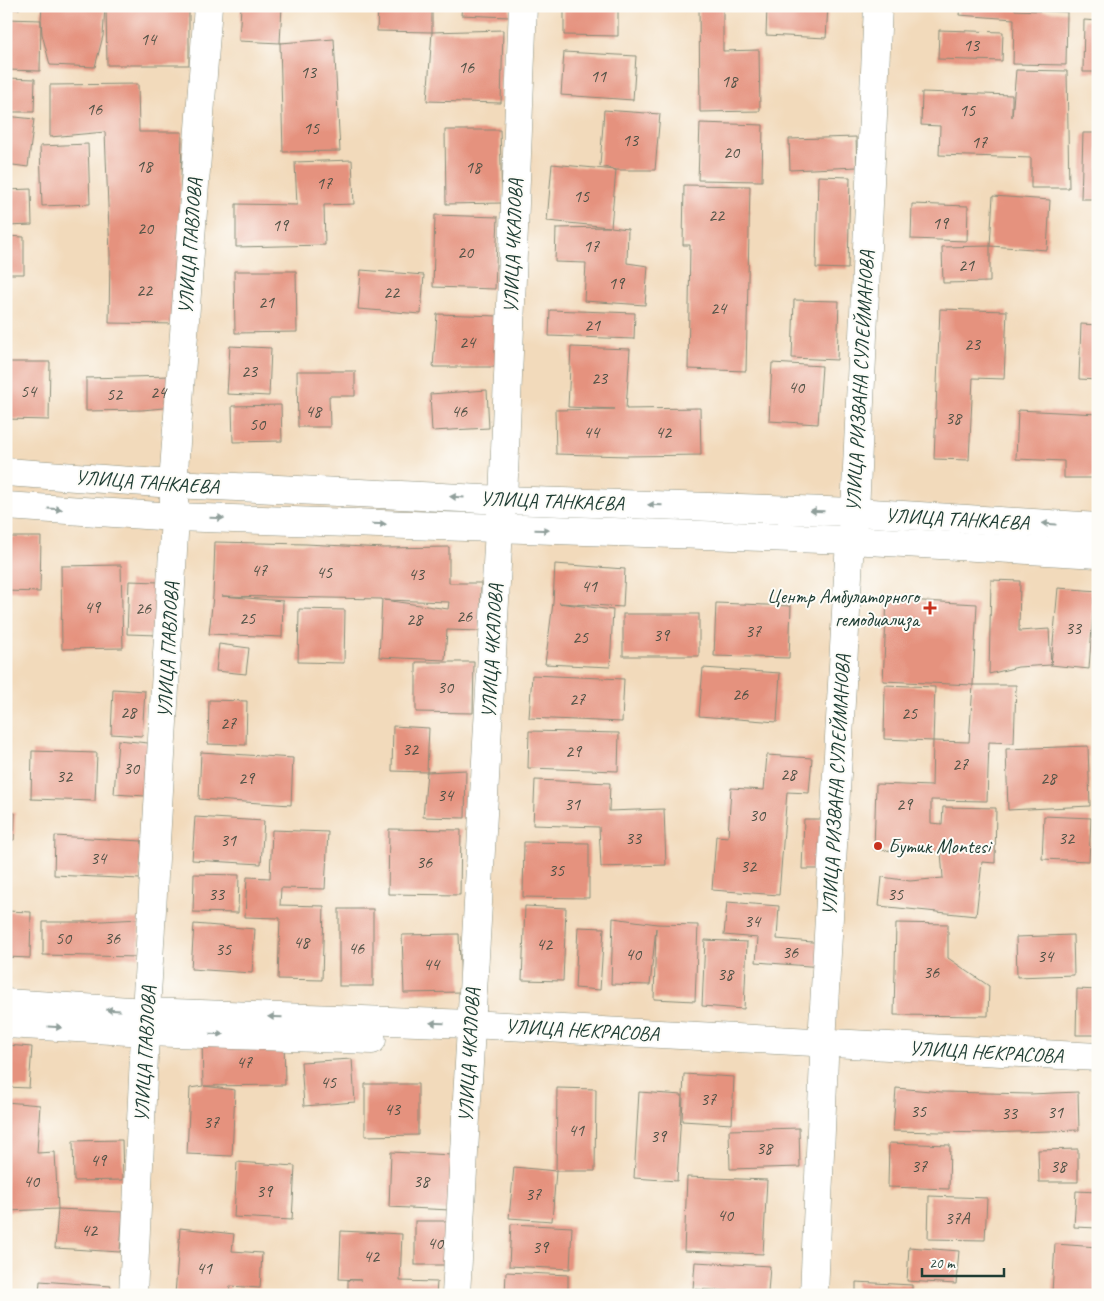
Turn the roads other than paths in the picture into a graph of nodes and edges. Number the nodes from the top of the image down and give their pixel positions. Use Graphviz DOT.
graph roads {
  1 [pos="208,6"];
  2 [pos="523,6"];
  3 [pos="878,6"];
  4 [pos="6,472"];
  5 [pos="173,484"];
  6 [pos="503,500"];
  7 [pos="6,506"];
  8 [pos="855,512"];
  9 [pos="176,517"];
  10 [pos="1098,527"];
  11 [pos="499,528"];
  12 [pos="850,540"];
  13 [pos="1098,554"];
  14 [pos="6,1003"];
  15 [pos="146,1022"];
  16 [pos="6,1024"];
  17 [pos="470,1034"];
  18 [pos="823,1051"];
  19 [pos="1098,1057"];
  20 [pos="1098,1075"];
  21 [pos="133,1295"];
  22 [pos="456,1295"];
  23 [pos="814,1295"];
  1 -- 5 [label="street, УЛИЦА ПАВЛОВА"];
  2 -- 6 [label="street, УЛИЦА ЧКАЛОВА"];
  3 -- 8 [label="street, УЛИЦА РИЗВАНА СУЛЕЙМАНОВА"];
  4 -- 5 [label="street, УЛИЦА ТАНКАЕВА"];
  6 -- 5 [label="street, УЛИЦА ТАНКАЕВА, one-way"];
  5 -- 9 [label="street, УЛИЦА ПАВЛОВА"];
  8 -- 6 [label="street, УЛИЦА ТАНКАЕВА, one-way"];
  6 -- 11 [label="street, УЛИЦА ЧКАЛОВА"];
  7 -- 9 [label="street, УЛИЦА ТАНКАЕВА, one-way"];
  10 -- 8 [label="street, УЛИЦА ТАНКАЕВА, one-way"];
  8 -- 12 [label="street, УЛИЦА РИЗВАНА СУЛЕЙМАНОВА"];
  9 -- 11 [label="street, УЛИЦА ТАНКАЕВА, one-way"];
  9 -- 15 [label="street, УЛИЦА ПАВЛОВА"];
  11 -- 12 [label="street, УЛИЦА ТАНКАЕВА, one-way"];
  11 -- 17 [label="street, УЛИЦА ЧКАЛОВА"];
  12 -- 13 [label="street, УЛИЦА ТАНКАЕВА"];
  12 -- 18 [label="street, УЛИЦА РИЗВАНА СУЛЕЙМАНОВА"];
  15 -- 14 [label="street, УЛИЦА НЕКРАСОВА, one-way"];
  16 -- 15 [label="street, УЛИЦА НЕКРАСОВА, one-way"];
  15 -- 17 [label="street, УЛИЦА НЕКРАСОВА"];
  15 -- 21 [label="street, УЛИЦА ПАВЛОВА"];
  17 -- 18 [label="street, УЛИЦА НЕКРАСОВА"];
  17 -- 22 [label="street, УЛИЦА ЧКАЛОВА"];
  18 -- 19 [label="street, УЛИЦА НЕКРАСОВА"];
  18 -- 20 [label="street, УЛИЦА НЕКРАСОВА"];
  18 -- 23 [label="street, УЛИЦА РИЗВАНА СУЛЕЙМАНОВА"];
}
